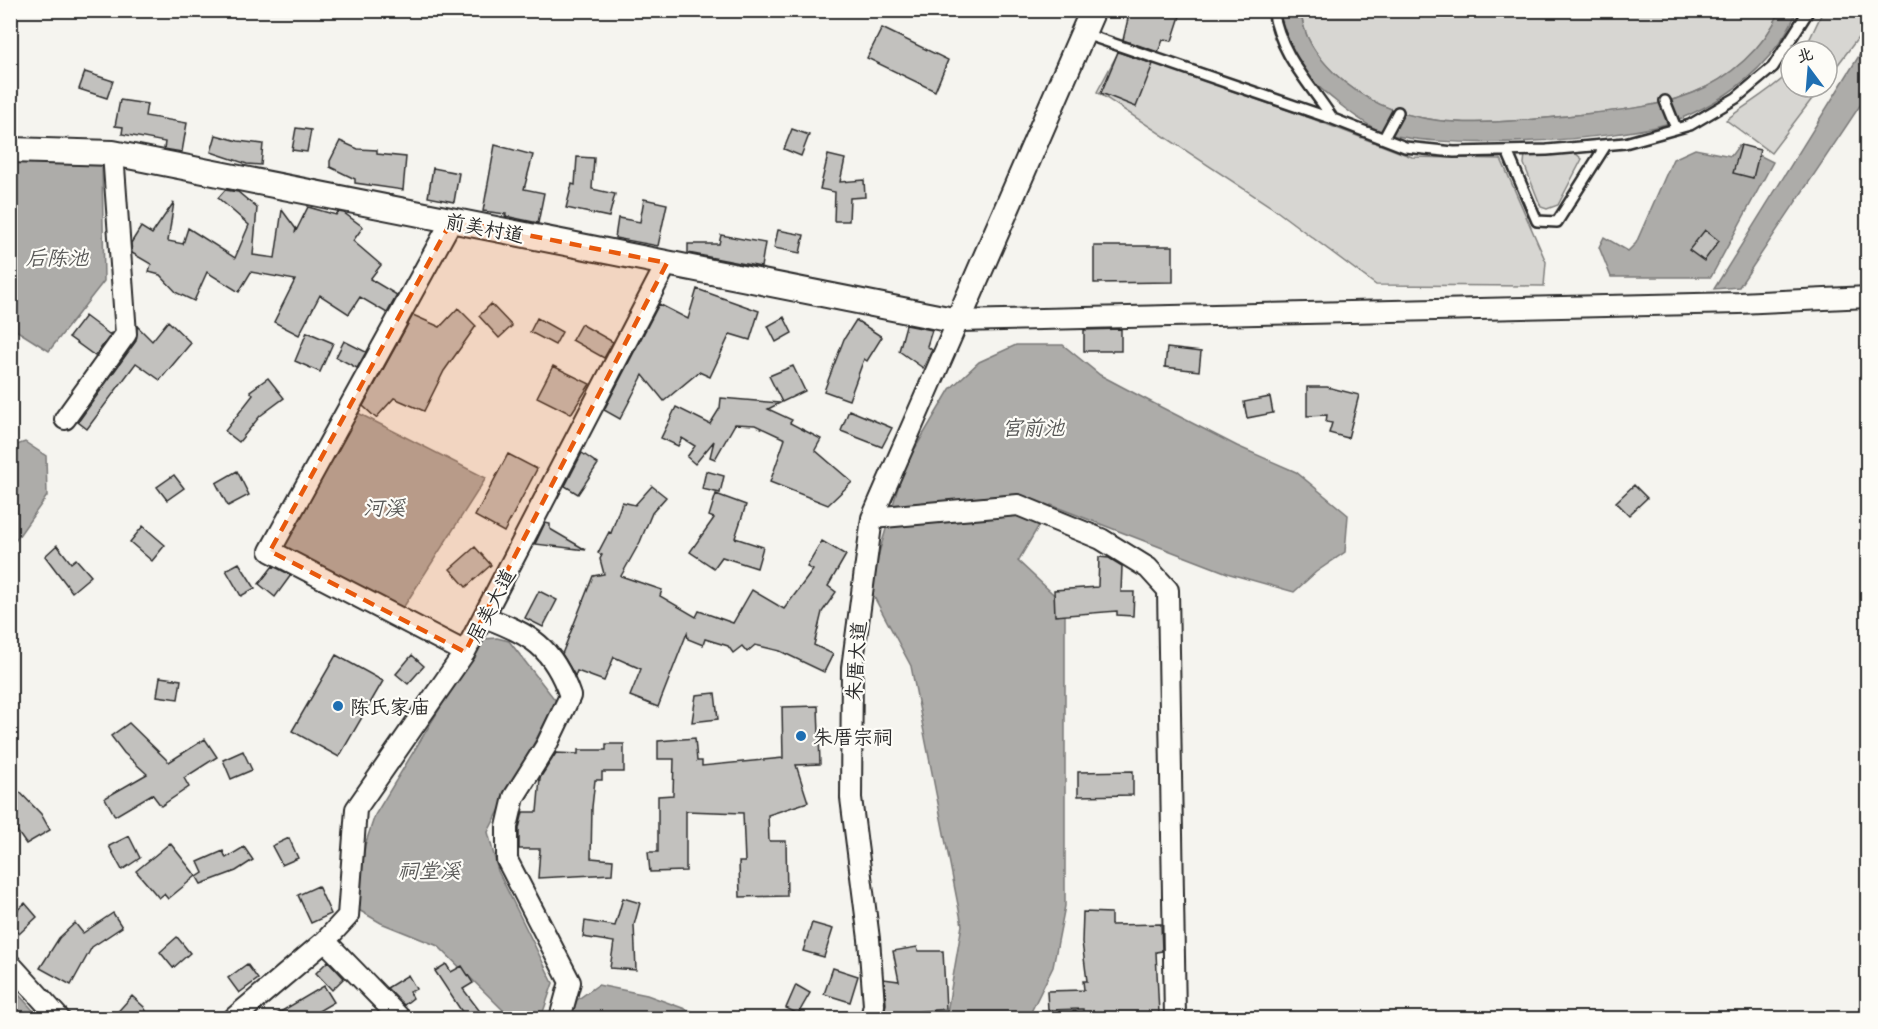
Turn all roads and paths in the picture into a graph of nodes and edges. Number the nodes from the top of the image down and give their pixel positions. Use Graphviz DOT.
graph roads {
  1 [pos="1093,10"];
  2 [pos="1273,10"];
  3 [pos="1809,10"];
  4 [pos="1083,33"];
  5 [pos="1665,101"];
  6 [pos="1398,112"];
  7 [pos="1333,119"];
  8 [pos="1677,128"];
  9 [pos="1384,138"];
  10 [pos="1606,145"];
  11 [pos="10,150"];
  12 [pos="1507,151"];
  13 [pos="113,153"];
  14 [pos="452,220"];
  15 [pos="667,263"];
  16 [pos="1868,297"];
  17 [pos="958,321"];
  18 [pos="65,419"];
  19 [pos="872,518"];
  20 [pos="484,617"];
  21 [pos="465,652"];
  22 [pos="325,940"];
  23 [pos="10,964"];
  24 [pos="59,1018"];
  25 [pos="234,1018"];
  26 [pos="400,1018"];
  27 [pos="560,1018"];
  28 [pos="871,1018"];
  29 [pos="1175,1018"];
  1 -- 4 [label="street"];
  2 -- 7 [label="lane"];
  3 -- 8 [label="lane"];
  4 -- 7 [label="lane"];
  4 -- 17 [label="street"];
  5 -- 8 [label="lane"];
  6 -- 9 [label="lane"];
  7 -- 9 [label="lane"];
  8 -- 10 [label="lane"];
  9 -- 12 [label="lane"];
  10 -- 12 [label="lane"];
  10 -- 12 [label="lane"];
  11 -- 13 [label="street, 前美村道"];
  13 -- 14 [label="street, 前美村道"];
  13 -- 18 [label="street"];
  14 -- 15 [label="street, 前美村道"];
  14 -- 21 [label="street"];
  15 -- 17 [label="street, 前美村道"];
  15 -- 20 [label="street, 居美大道"];
  16 -- 17 [label="street"];
  17 -- 19 [label="street, 朱厝大道"];
  19 -- 28 [label="street, 朱厝大道"];
  19 -- 29 [label="street"];
  20 -- 21 [label="street, 居美大道"];
  20 -- 27 [label="street"];
  21 -- 22 [label="street, 居美大道"];
  22 -- 25 [label="street, 居美大道"];
  22 -- 26 [label="street"];
  23 -- 24 [label="street"];
}
